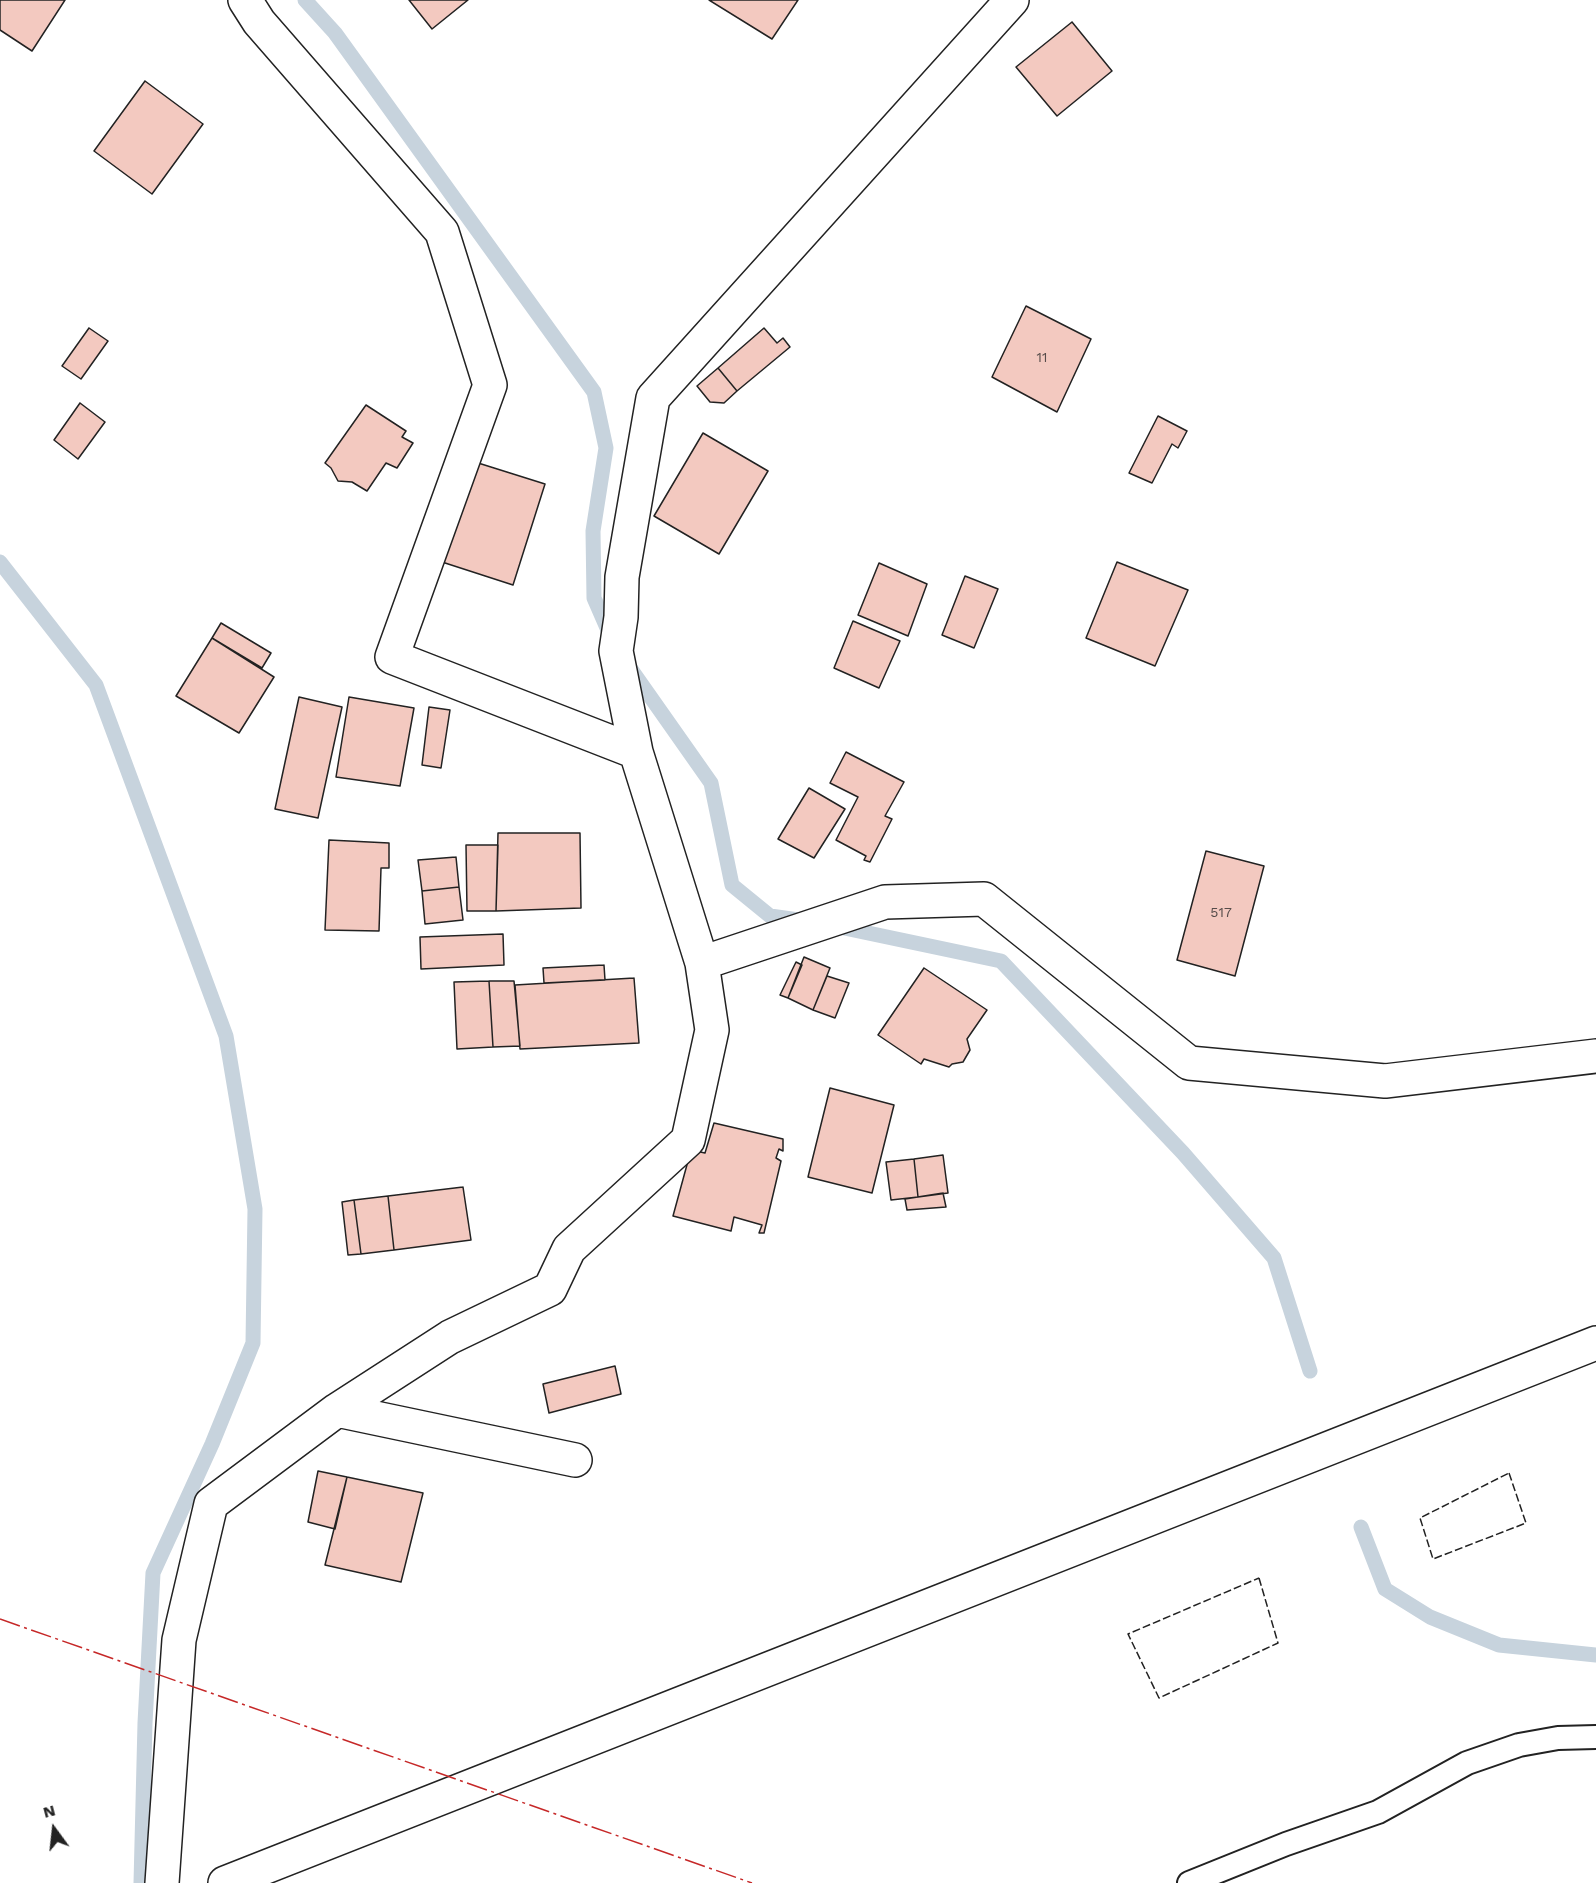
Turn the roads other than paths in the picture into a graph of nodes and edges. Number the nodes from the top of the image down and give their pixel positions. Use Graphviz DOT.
graph roads {
  1 [pos="245,0"];
  2 [pos="1012,0"];
  3 [pos="636,752"];
  4 [pos="702,963"];
  5 [pos="1596,1056"];
  6 [pos="1596,1343"];
  7 [pos="337,1410"];
  8 [pos="575,1460"];
  9 [pos="1596,1737"];
  10 [pos="162,1883"];
  11 [pos="225,1883"];
  12 [pos="1189,1883"];
  1 -- 3 [label="street"];
  2 -- 3 [label="street"];
  3 -- 4 [label="street"];
  4 -- 5 [label="street"];
  4 -- 7 [label="street"];
  6 -- 11 [label="street"];
  7 -- 8 [label="street"];
  7 -- 10 [label="street"];
  9 -- 12 [label="lane"];
}
